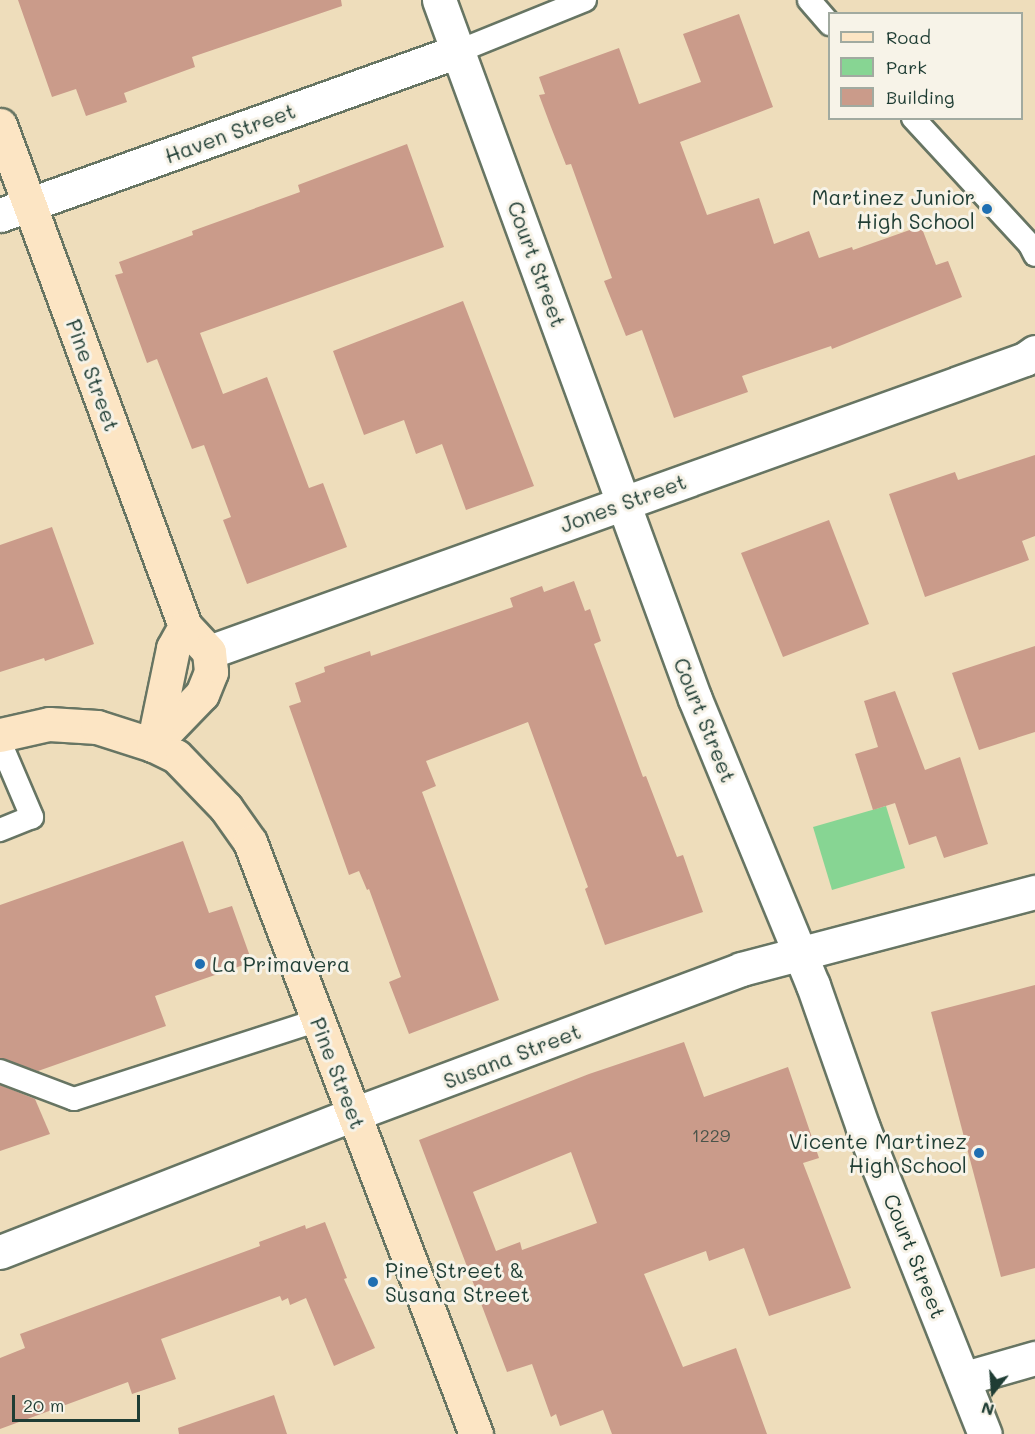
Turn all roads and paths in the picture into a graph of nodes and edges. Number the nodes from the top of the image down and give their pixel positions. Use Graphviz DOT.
graph roads {
  1 [pos="439,0"];
  2 [pos="585,0"];
  3 [pos="809,0"];
  4 [pos="828,22"];
  5 [pos="459,51"];
  6 [pos="915,120"];
  7 [pos="0,125"];
  8 [pos="15,209"];
  9 [pos="1035,255"];
  10 [pos="1035,352"];
  11 [pos="624,504"];
  12 [pos="185,626"];
  13 [pos="209,651"];
  14 [pos="0,735"];
  15 [pos="0,742"];
  16 [pos="153,746"];
  17 [pos="0,830"];
  18 [pos="1035,892"];
  19 [pos="800,955"];
  20 [pos="318,1020"];
  21 [pos="0,1071"];
  22 [pos="354,1114"];
  23 [pos="0,1252"];
  24 [pos="1035,1358"];
  25 [pos="964,1378"];
  26 [pos="476,1434"];
  27 [pos="985,1434"];
  1 -- 5 [label="street, Court Street"];
  2 -- 5 [label="lane"];
  3 -- 4 [label="lane"];
  5 -- 8 [label="street, Haven Street"];
  5 -- 11 [label="street, Court Street"];
  6 -- 9 [label="lane"];
  7 -- 8 [label="main road, Pine Street"];
  8 -- 12 [label="main road, Pine Street"];
  10 -- 11 [label="street, Jones Street"];
  11 -- 13 [label="street, Jones Street"];
  11 -- 19 [label="street, Court Street"];
  12 -- 13 [label="main road, Pine Street"];
  12 -- 16 [label="main road"];
  13 -- 16 [label="main road"];
  14 -- 16 [label="main road"];
  15 -- 17 [label="lane"];
  16 -- 20 [label="main road, Pine Street"];
  18 -- 19 [label="street, Susana Street"];
  19 -- 22 [label="street, Susana Street"];
  19 -- 25 [label="street, Court Street"];
  20 -- 21 [label="lane"];
  20 -- 22 [label="main road, Pine Street"];
  22 -- 23 [label="street, Susana Street"];
  22 -- 26 [label="main road, Pine Street"];
  24 -- 25 [label="street"];
  25 -- 27 [label="street, Court Street"];
}
